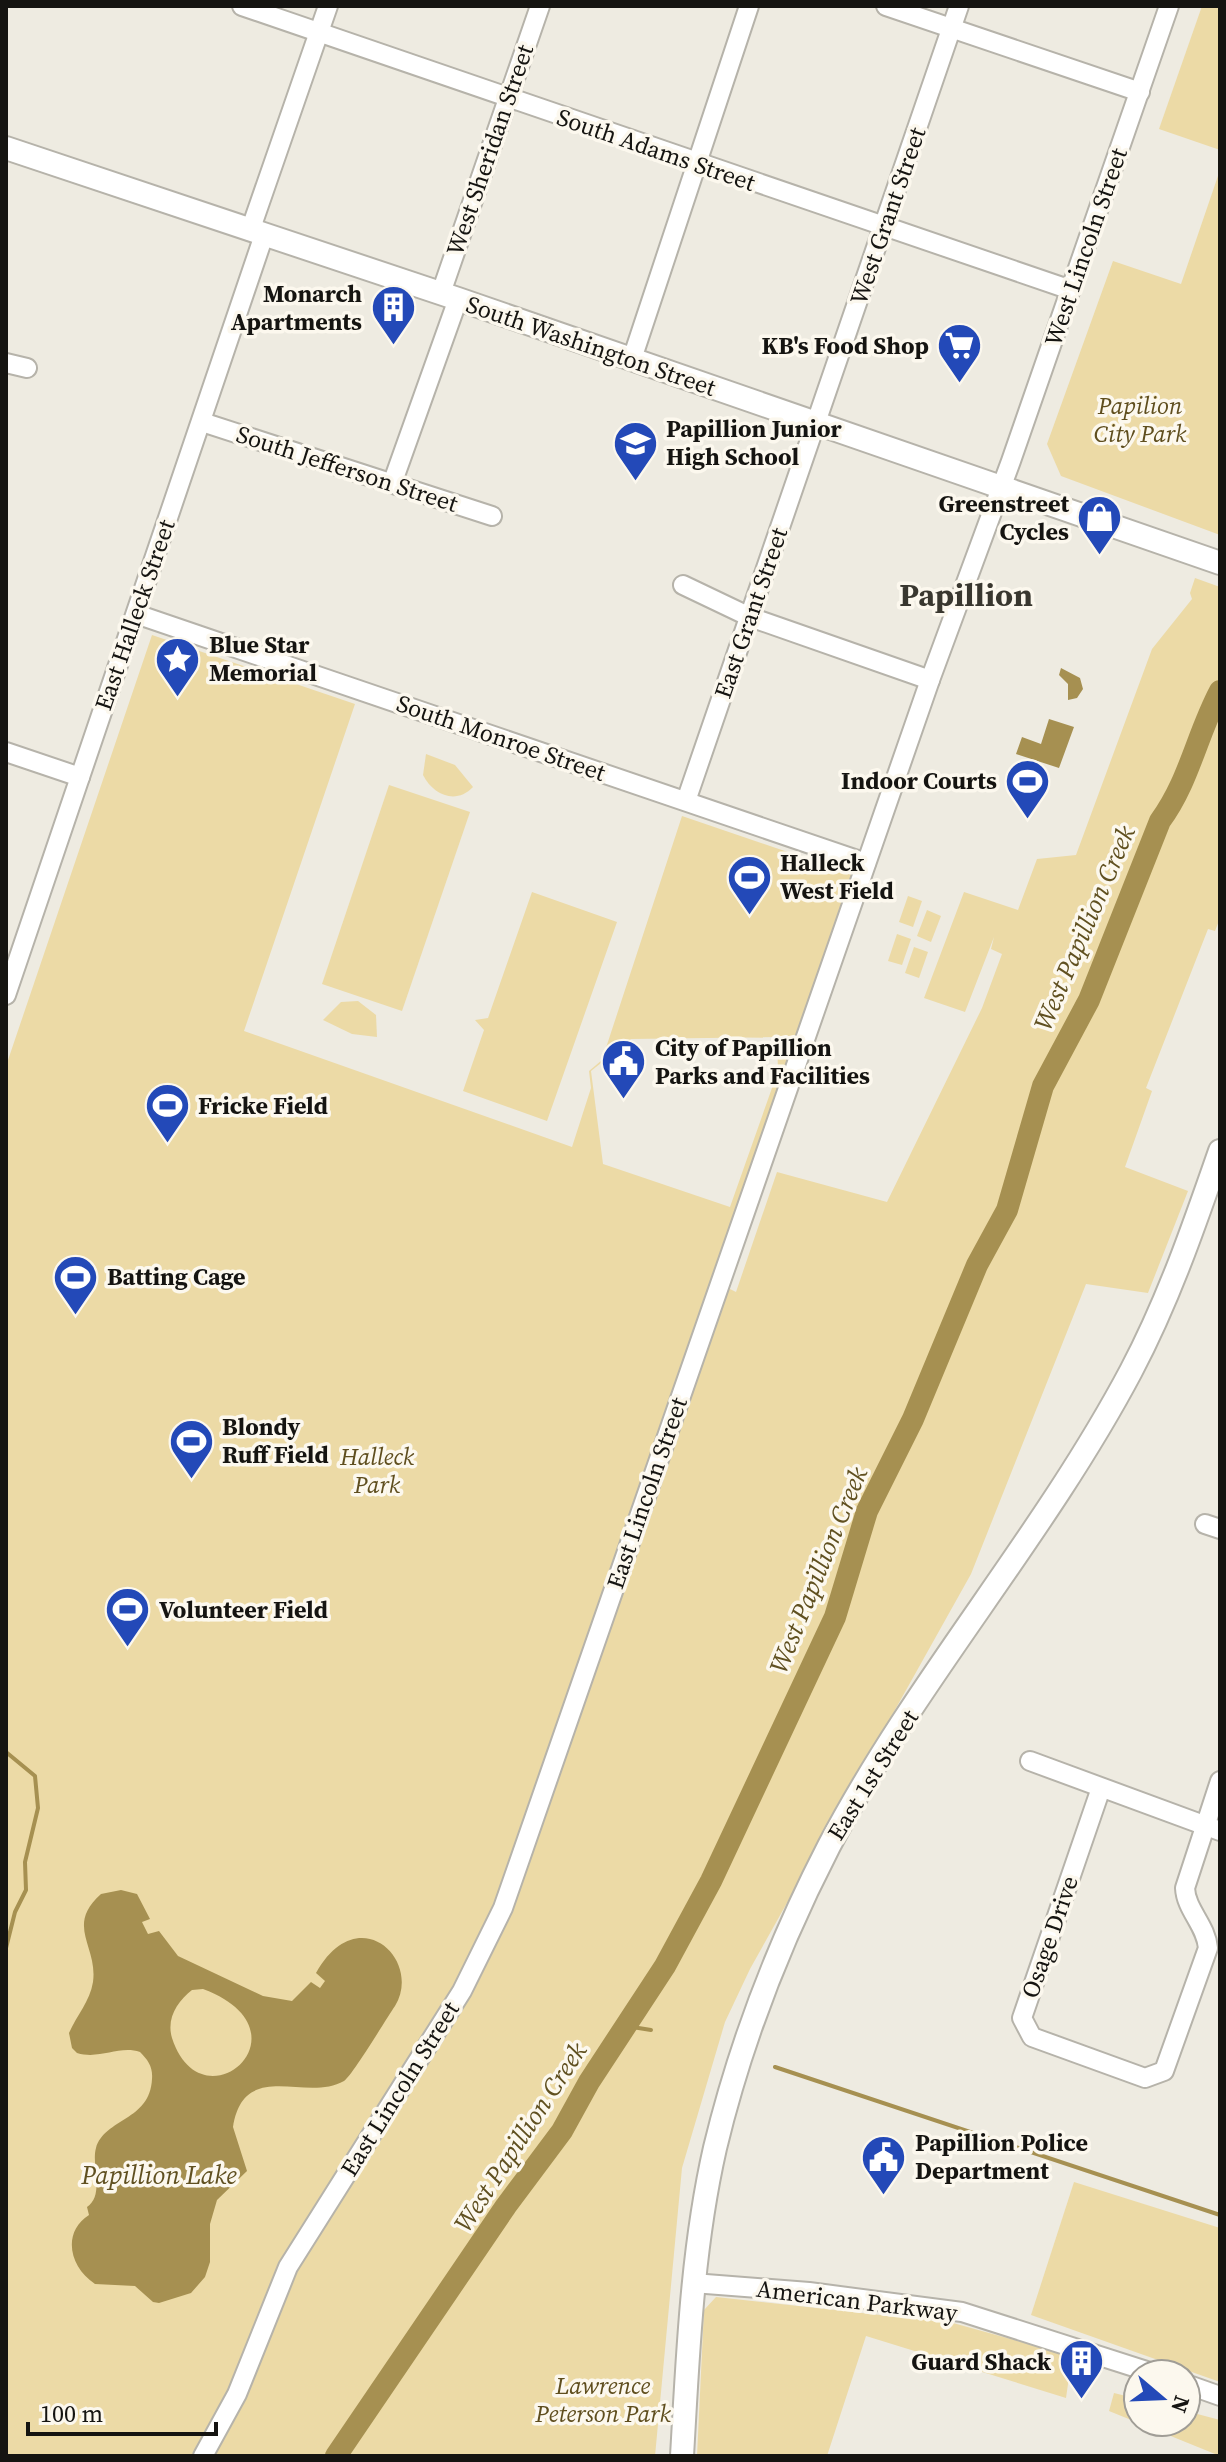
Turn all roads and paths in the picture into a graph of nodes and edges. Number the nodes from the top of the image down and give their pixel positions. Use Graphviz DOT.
graph roads {
  1 [pos="242,6"];
  2 [pos="328,6"];
  3 [pos="540,6"];
  4 [pos="749,6"];
  5 [pos="886,6"];
  6 [pos="959,6"];
  7 [pos="1169,6"];
  8 [pos="952,28"];
  9 [pos="319,33"];
  10 [pos="1140,92"];
  11 [pos="508,98"];
  12 [pos="6,148"];
  13 [pos="698,165"];
  14 [pos="884,229"];
  15 [pos="257,233"];
  16 [pos="1071,290"];
  17 [pos="449,296"];
  18 [pos="632,359"];
  19 [pos="6,363"];
  20 [pos="27,368"];
  21 [pos="202,422"];
  22 [pos="816,425"];
  23 [pos="392,484"];
  24 [pos="1001,488"];
  25 [pos="492,516"];
  26 [pos="1220,563"];
  27 [pos="683,585"];
  28 [pos="136,614"];
  29 [pos="750,617"];
  30 [pos="930,680"];
  31 [pos="6,752"];
  32 [pos="80,777"];
  33 [pos="686,801"];
  34 [pos="866,863"];
  35 [pos="6,995"];
  36 [pos="1220,1151"];
  37 [pos="1030,1761"];
  38 [pos="1220,1781"];
  39 [pos="1101,1788"];
  40 [pos="1212,1828"];
  41 [pos="693,2283"];
  42 [pos="1122,2363"];
  43 [pos="203,2456"];
  44 [pos="682,2456"];
  1 -- 9 [label="street, South Adams Street"];
  2 -- 9 [label="street, East Halleck Street"];
  3 -- 11 [label="street, West Sheridan Street"];
  4 -- 13 [label="street"];
  5 -- 8 [label="street"];
  6 -- 8 [label="street, West Grant Street"];
  7 -- 10 [label="street, West Lincoln Street"];
  8 -- 10 [label="street"];
  8 -- 14 [label="street, West Grant Street"];
  9 -- 11 [label="street, South Adams Street"];
  9 -- 15 [label="street, East Halleck Street"];
  10 -- 16 [label="street, West Lincoln Street"];
  11 -- 13 [label="street, South Adams Street"];
  11 -- 17 [label="street, West Sheridan Street"];
  12 -- 15 [label="main road, South Washington Street"];
  13 -- 14 [label="street, South Adams Street"];
  13 -- 18 [label="street"];
  14 -- 16 [label="street, South Adams Street"];
  14 -- 22 [label="street, West Grant Street"];
  15 -- 17 [label="main road, South Washington Street"];
  15 -- 21 [label="street, East Halleck Street"];
  16 -- 24 [label="street, West Lincoln Street"];
  17 -- 18 [label="main road, South Washington Street"];
  17 -- 23 [label="street, West Sheridan Street"];
  18 -- 22 [label="main road, South Washington Street"];
  19 -- 20 [label="street"];
  21 -- 23 [label="street, South Jefferson Street"];
  21 -- 28 [label="street, East Halleck Street"];
  22 -- 24 [label="main road, South Washington Street"];
  22 -- 29 [label="street, East Grant Street"];
  23 -- 25 [label="street, South Jefferson Street"];
  24 -- 26 [label="main road, South Washington Street"];
  24 -- 30 [label="street, East Lincoln Street"];
  27 -- 29 [label="street"];
  28 -- 32 [label="street, East Halleck Street"];
  28 -- 33 [label="street, South Monroe Street"];
  29 -- 30 [label="street"];
  29 -- 33 [label="street, East Grant Street"];
  30 -- 34 [label="street, East Lincoln Street"];
  31 -- 32 [label="street"];
  32 -- 35 [label="street, East Halleck Street"];
  33 -- 34 [label="street, South Monroe Street"];
  34 -- 43 [label="street, East Lincoln Street"];
  36 -- 41 [label="main road, East 1st Street"];
  37 -- 39 [label="street"];
  38 -- 40 [label="street"];
  39 -- 40 [label="street"];
  39 -- 40 [label="street, Osage Drive"];
  41 -- 42 [label="street, American Parkway"];
  41 -- 44 [label="main road, East 1st Street"];
}
